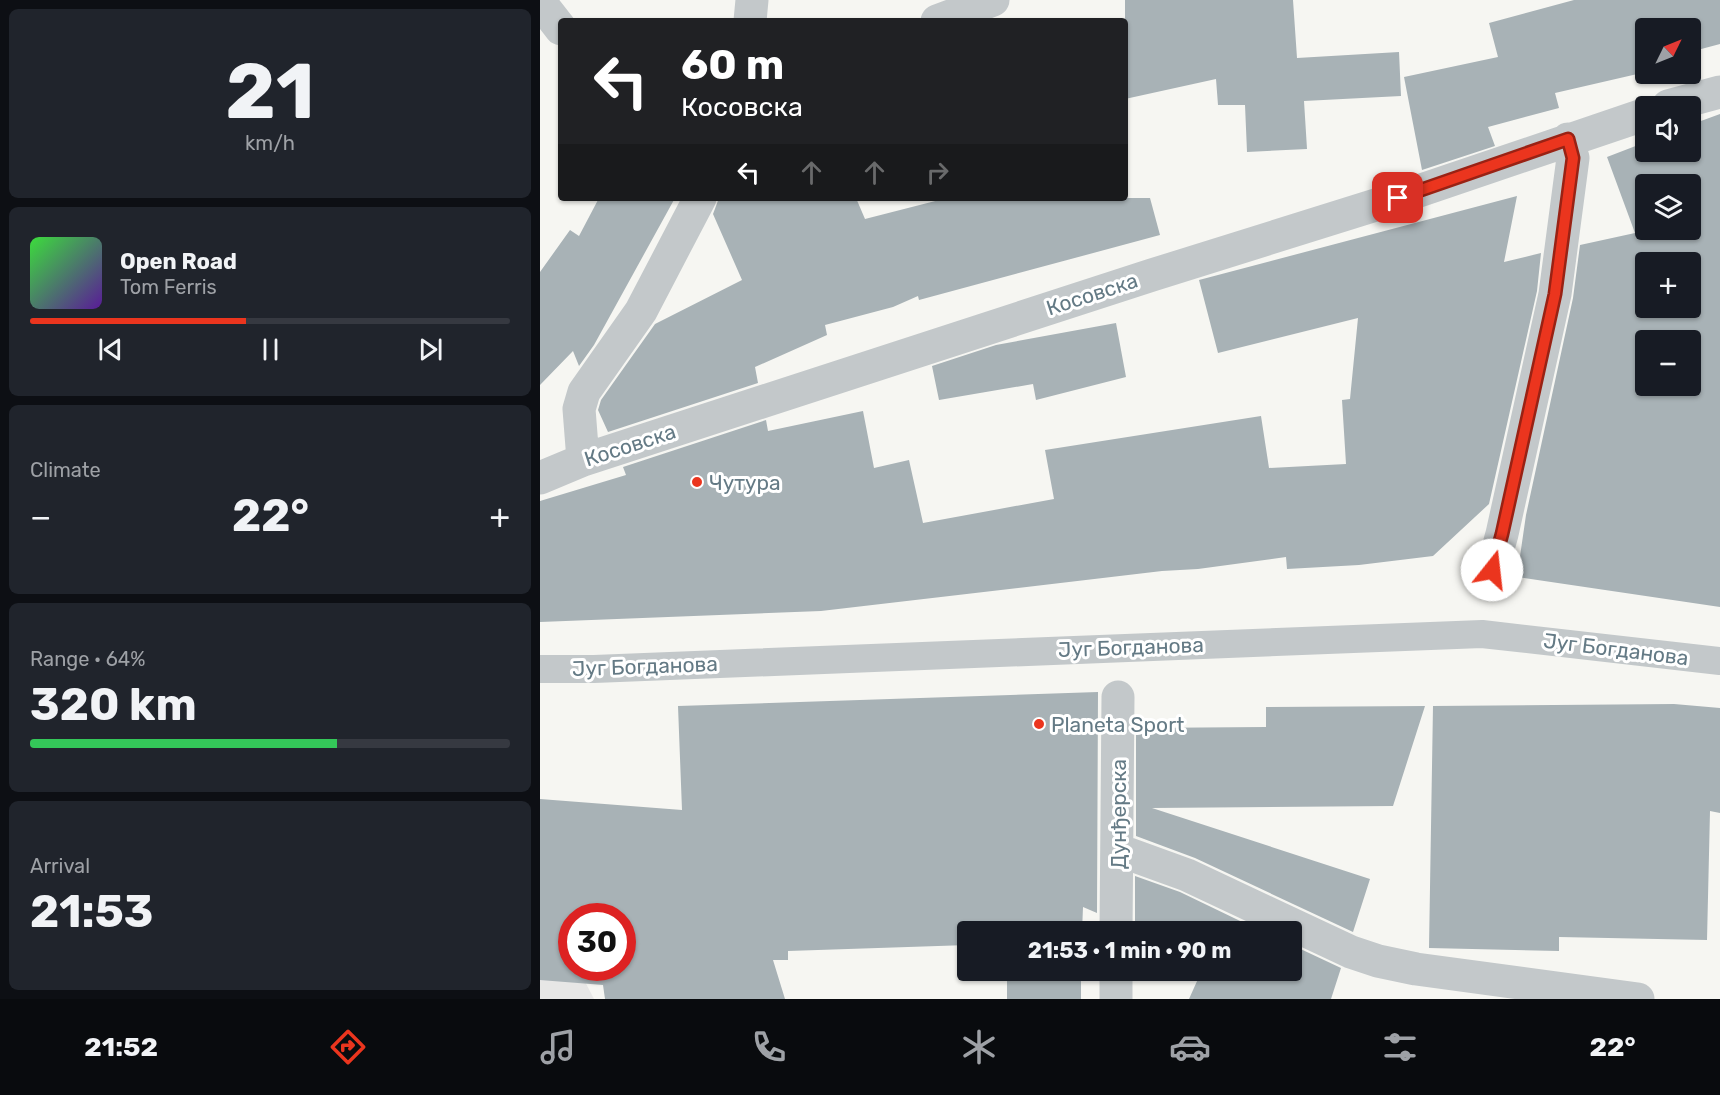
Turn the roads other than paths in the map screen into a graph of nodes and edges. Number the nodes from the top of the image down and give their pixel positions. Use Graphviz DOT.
graph roads {
  1 [pos="752,0"];
  2 [pos="993,0"];
  3 [pos="540,2"];
  4 [pos="750,18"];
  5 [pos="945,18"];
  6 [pos="558,25"];
  7 [pos="1720,92"];
  8 [pos="1701,97"];
  9 [pos="1635,118"];
  10 [pos="1568,139"];
  11 [pos="698,201"];
  12 [pos="583,460"];
  13 [pos="540,478"];
  14 [pos="1492,570"];
  15 [pos="1720,661"];
  16 [pos="540,669"];
  17 [pos="1118,697"];
  18 [pos="1118,850"];
  19 [pos="1116,921"];
  20 [pos="1116,981"];
  21 [pos="1116,999"];
  22 [pos="1638,999"];
  1 -- 4 [label="street"];
  2 -- 5 [label="street"];
  3 -- 6 [label="street"];
  7 -- 8 [label="street"];
  9 -- 10 [label="street, Косовска"];
  10 -- 12 [label="street, Косовска"];
  10 -- 14 [label="street"];
  11 -- 12 [label="street"];
  12 -- 13 [label="street, Косовска"];
  15 -- 16 [label="street, Југ Богданова"];
  17 -- 18 [label="street, Дунђерска"];
  18 -- 19 [label="street, Дунђерска"];
  18 -- 22 [label="street"];
  20 -- 21 [label="street"];
}
